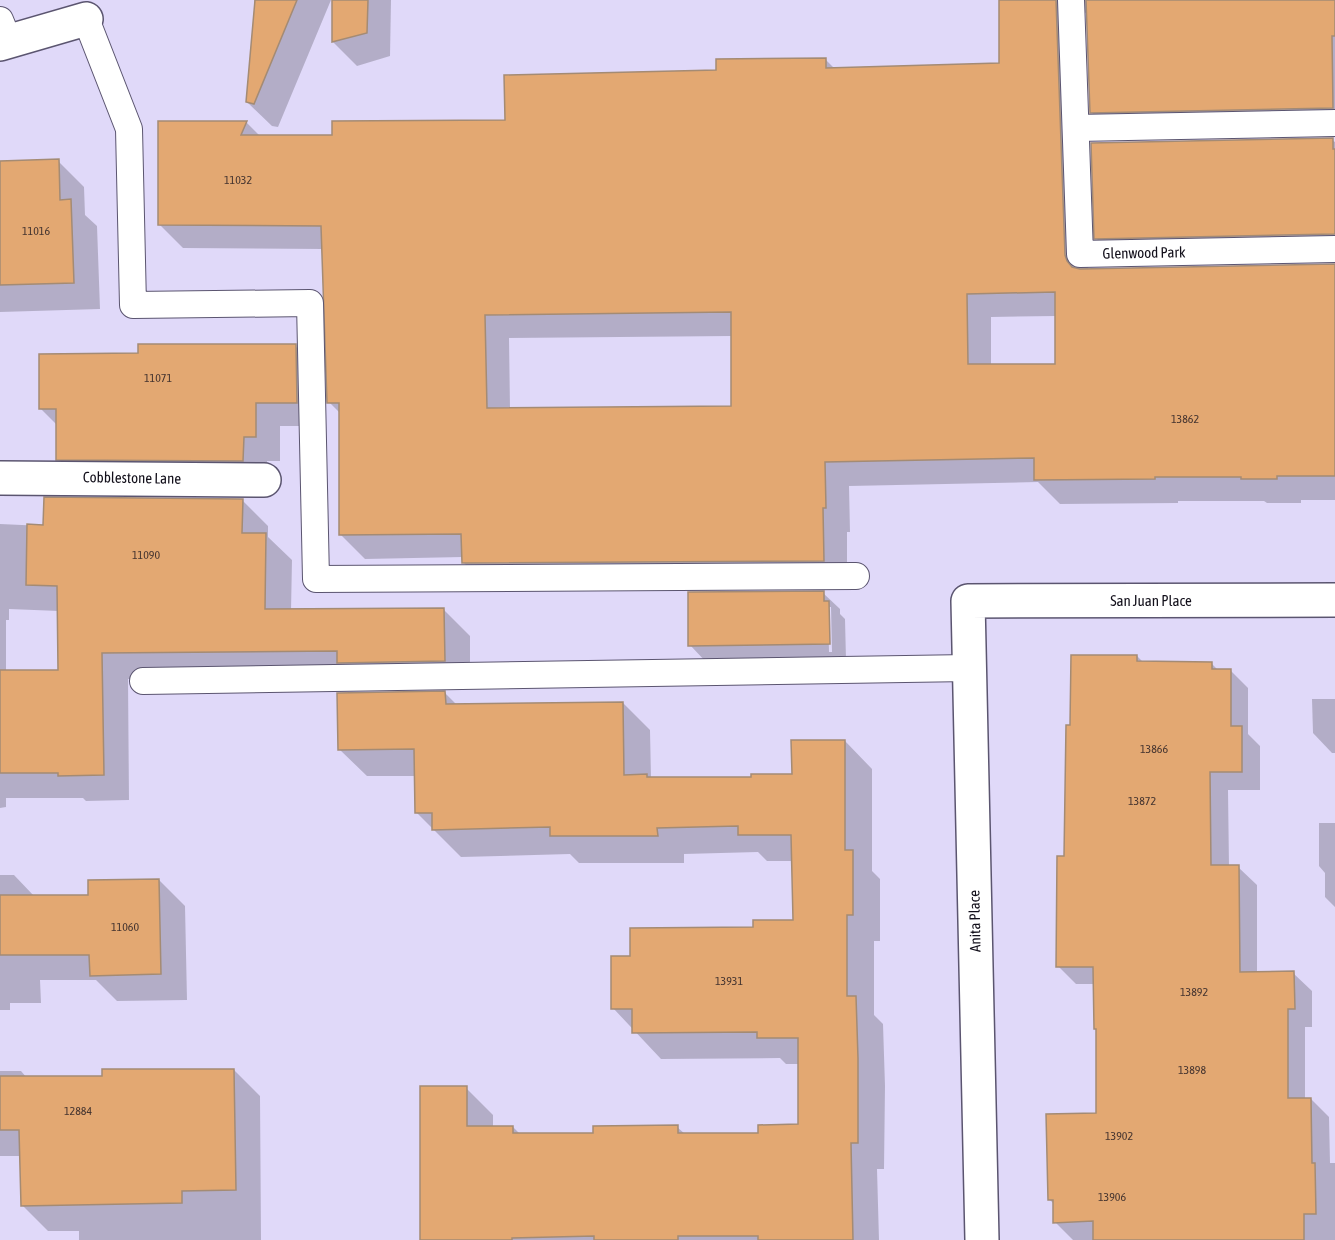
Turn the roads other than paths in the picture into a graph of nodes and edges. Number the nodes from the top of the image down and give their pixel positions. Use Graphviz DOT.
graph roads {
  1 [pos="1071,0"];
  2 [pos="87,19"];
  3 [pos="3,35"];
  4 [pos="1335,123"];
  5 [pos="1076,128"];
  6 [pos="1335,249"];
  7 [pos="0,478"];
  8 [pos="264,480"];
  9 [pos="856,576"];
  10 [pos="1335,600"];
  11 [pos="968,601"];
  12 [pos="969,668"];
  13 [pos="143,681"];
  14 [pos="982,1240"];
  1 -- 5 [label="lane, Glenwood Park"];
  2 -- 3 [label="street"];
  2 -- 9 [label="lane"];
  4 -- 5 [label="lane"];
  5 -- 6 [label="lane, Glenwood Park"];
  7 -- 8 [label="street, Cobblestone Lane"];
  10 -- 11 [label="street, San Juan Place"];
  11 -- 12 [label="street, Anita Place"];
  12 -- 13 [label="lane"];
  12 -- 14 [label="street, Anita Place"];
}
